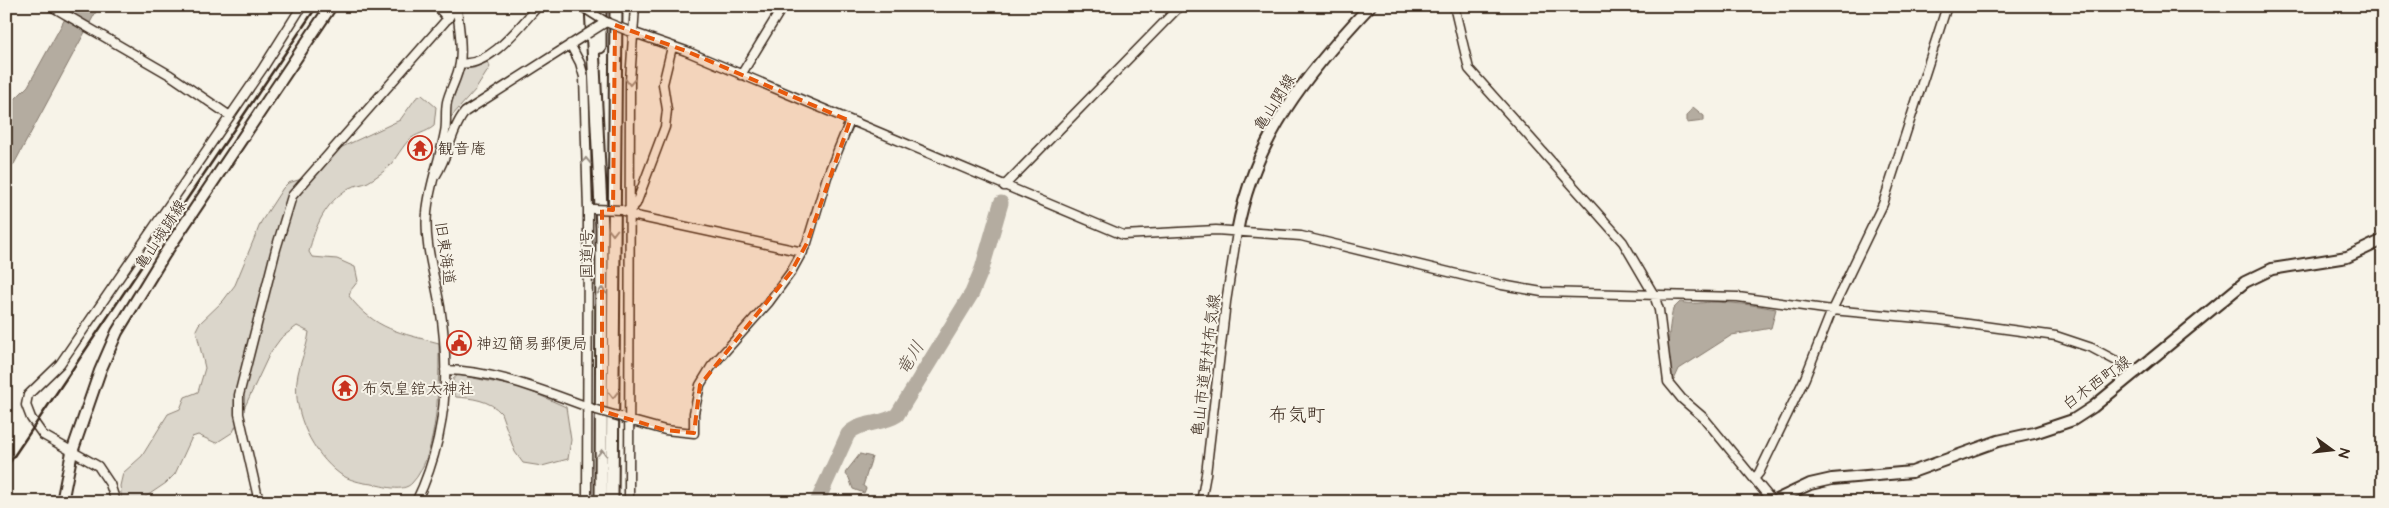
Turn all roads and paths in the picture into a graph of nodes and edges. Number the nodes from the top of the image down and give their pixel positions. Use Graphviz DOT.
graph roads {
  1 [pos="51,6"];
  2 [pos="302,6"];
  3 [pos="331,6"];
  4 [pos="437,6"];
  5 [pos="456,6"];
  6 [pos="538,6"];
  7 [pos="600,6"];
  8 [pos="606,6"];
  9 [pos="616,6"];
  10 [pos="636,6"];
  11 [pos="783,6"];
  12 [pos="1180,6"];
  13 [pos="1370,6"];
  14 [pos="1454,6"];
  15 [pos="1947,6"];
  16 [pos="586,7"];
  17 [pos="448,19"];
  18 [pos="606,22"];
  19 [pos="635,33"];
  20 [pos="570,44"];
  21 [pos="672,47"];
  22 [pos="460,63"];
  23 [pos="741,75"];
  24 [pos="230,116"];
  25 [pos="850,121"];
  26 [pos="613,166"];
  27 [pos="435,176"];
  28 [pos="1004,186"];
  29 [pos="590,209"];
  30 [pos="625,211"];
  31 [pos="602,228"];
  32 [pos="1237,232"];
  33 [pos="2383,240"];
  34 [pos="803,252"];
  35 [pos="1654,295"];
  36 [pos="1832,310"];
  37 [pos="445,370"];
  38 [pos="2137,372"];
  39 [pos="590,408"];
  40 [pos="624,419"];
  41 [pos="72,452"];
  42 [pos="1754,478"];
  43 [pos="62,502"];
  44 [pos="116,502"];
  45 [pos="259,502"];
  46 [pos="416,502"];
  47 [pos="586,502"];
  48 [pos="602,502"];
  49 [pos="612,502"];
  50 [pos="629,502"];
  51 [pos="1201,502"];
  52 [pos="1772,502"];
  1 -- 24 [label="street"];
  2 -- 24 [label="street"];
  3 -- 41 [label="main road, 亀山城跡線"];
  4 -- 17 [label="street"];
  5 -- 17 [label="street"];
  5 -- 22 [label="street, 旧東海道"];
  6 -- 22 [label="street"];
  7 -- 31 [label="highway"];
  8 -- 26 [label="highway"];
  9 -- 26 [label="highway, 国道1号"];
  10 -- 19 [label="street"];
  11 -- 23 [label="street"];
  12 -- 28 [label="street"];
  13 -- 32 [label="main road, 亀山関線"];
  14 -- 35 [label="street"];
  15 -- 36 [label="street"];
  16 -- 18 [label="street, bridge"];
  16 -- 31 [label="highway, 国道1号"];
  17 -- 45 [label="street"];
  18 -- 19 [label="street, bridge"];
  18 -- 20 [label="street, bridge"];
  19 -- 21 [label="street"];
  19 -- 30 [label="street, one-way"];
  20 -- 27 [label="street"];
  29 -- 20 [label="street, one-way"];
  21 -- 23 [label="street"];
  21 -- 30 [label="street"];
  22 -- 27 [label="street, 旧東海道"];
  23 -- 25 [label="street"];
  24 -- 41 [label="street"];
  25 -- 28 [label="street"];
  25 -- 34 [label="street"];
  26 -- 49 [label="highway, 国道1号, one-way"];
  27 -- 37 [label="street, 旧東海道"];
  28 -- 32 [label="street"];
  29 -- 30 [label="street, bridge"];
  29 -- 39 [label="street"];
  30 -- 34 [label="street"];
  30 -- 40 [label="street"];
  48 -- 31 [label="highway, 国道1号, one-way"];
  32 -- 35 [label="street"];
  32 -- 51 [label="street, 亀山市道野村布気線"];
  33 -- 38 [label="main road, 白木西町線"];
  34 -- 40 [label="street"];
  35 -- 36 [label="street"];
  35 -- 42 [label="street"];
  36 -- 38 [label="street"];
  36 -- 42 [label="street"];
  37 -- 39 [label="street"];
  37 -- 46 [label="street, 旧東海道"];
  38 -- 52 [label="main road, 白木西町線"];
  39 -- 40 [label="street, bridge"];
  39 -- 47 [label="street"];
  40 -- 50 [label="street"];
  41 -- 43 [label="main road, 亀山城跡線"];
  41 -- 44 [label="street"];
  42 -- 52 [label="street"];
}
